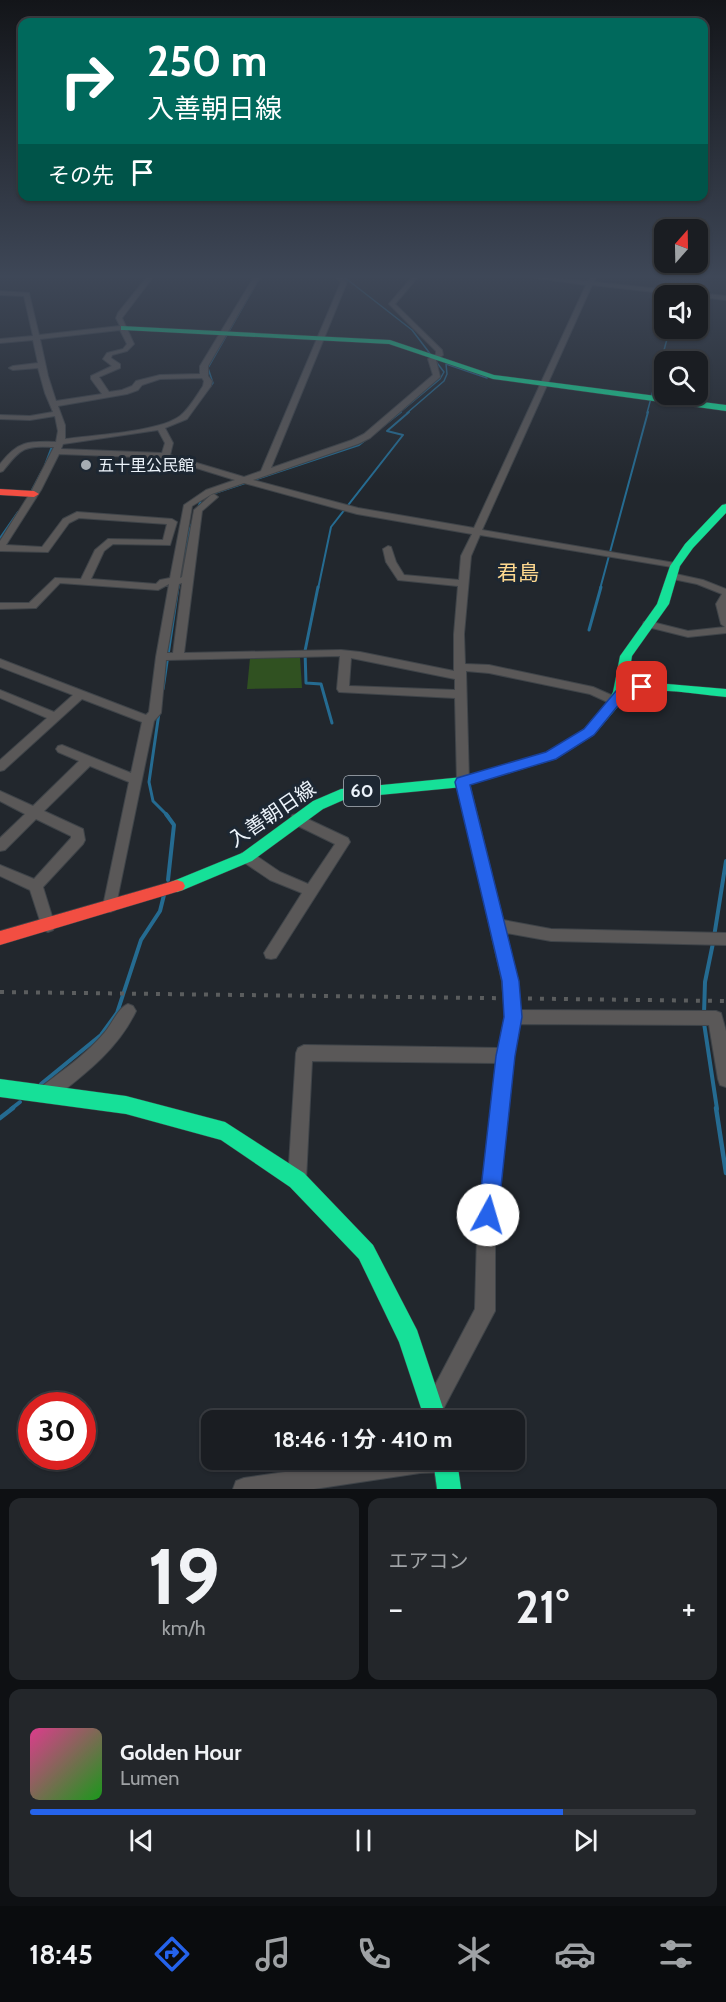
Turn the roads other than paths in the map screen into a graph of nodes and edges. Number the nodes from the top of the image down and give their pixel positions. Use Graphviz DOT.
graph roads {
  1 [pos="40,346"];
  2 [pos="129,346"];
  3 [pos="215,346"];
  4 [pos="318,346"];
  5 [pos="409,346"];
  6 [pos="437,346"];
  7 [pos="561,346"];
  8 [pos="437,357"];
  9 [pos="43,365"];
  10 [pos="13,368"];
  11 [pos="204,376"];
  12 [pos="544,384"];
  13 [pos="107,395"];
  14 [pos="726,408"];
  15 [pos="56,409"];
  16 [pos="0,417"];
  17 [pos="160,427"];
  18 [pos="58,446"];
  19 [pos="165,456"];
  20 [pos="0,469"];
  21 [pos="265,472"];
  22 [pos="249,482"];
  23 [pos="0,492"];
  24 [pos="34,494"];
  25 [pos="726,507"];
  26 [pos="476,531"];
  27 [pos="388,549"];
  28 [pos="673,571"];
  29 [pos="174,580"];
  30 [pos="187,580"];
  31 [pos="85,581"];
  32 [pos="464,583"];
  33 [pos="726,594"];
  34 [pos="0,606"];
  35 [pos="648,624"];
  36 [pos="726,624"];
  37 [pos="726,630"];
  38 [pos="346,654"];
  39 [pos="161,657"];
  40 [pos="178,657"];
  41 [pos="0,663"];
  42 [pos="459,671"];
  43 [pos="726,693"];
  44 [pos="0,694"];
  45 [pos="81,694"];
  46 [pos="459,694"];
  47 [pos="614,701"];
  48 [pos="56,717"];
  49 [pos="148,720"];
  50 [pos="62,749"];
  51 [pos="3,760"];
  52 [pos="88,760"];
  53 [pos="137,778"];
  54 [pos="462,782"];
  55 [pos="0,796"];
  56 [pos="35,812"];
  57 [pos="297,819"];
  58 [pos="0,846"];
  59 [pos="247,857"];
  60 [pos="0,870"];
  61 [pos="36,886"];
  62 [pos="311,891"];
  63 [pos="110,906"];
  64 [pos="497,925"];
  65 [pos="48,926"];
  66 [pos="0,939"];
  67 [pos="726,939"];
  68 [pos="271,953"];
  69 [pos="128,1011"];
  70 [pos="513,1017"];
  71 [pos="506,1056"];
  72 [pos="726,1079"];
  73 [pos="0,1088"];
  74 [pos="46,1094"];
  75 [pos="297,1180"];
  76 [pos="433,1410"];
  77 [pos="436,1410"];
  78 [pos="368,1470"];
  79 [pos="447,1470"];
  80 [pos="243,1489"];
  81 [pos="449,1489"];
  1 -- 9 [label="street"];
  2 -- 13 [label="street"];
  3 -- 11 [label="street"];
  4 -- 21 [label="street"];
  5 -- 8 [label="street"];
  6 -- 8 [label="street"];
  7 -- 12 [label="street"];
  8 -- 12 [label="street"];
  8 -- 21 [label="street"];
  9 -- 10 [label="street"];
  9 -- 15 [label="street"];
  11 -- 13 [label="street"];
  11 -- 17 [label="street"];
  12 -- 14 [label="street"];
  12 -- 26 [label="street"];
  13 -- 15 [label="street"];
  15 -- 16 [label="street"];
  15 -- 18 [label="street"];
  17 -- 18 [label="street"];
  17 -- 19 [label="street"];
  18 -- 19 [label="street"];
  18 -- 20 [label="street"];
  18 -- 24 [label="street"];
  19 -- 22 [label="street"];
  21 -- 22 [label="street"];
  22 -- 26 [label="street"];
  22 -- 29 [label="street"];
  22 -- 30 [label="street"];
  23 -- 24 [label="street"];
  24 -- 31 [label="street"];
  25 -- 28 [label="street"];
  26 -- 28 [label="street"];
  26 -- 32 [label="street"];
  27 -- 32 [label="street"];
  28 -- 33 [label="street"];
  28 -- 35 [label="street"];
  29 -- 30 [label="street"];
  29 -- 31 [label="street"];
  29 -- 39 [label="street"];
  30 -- 40 [label="street"];
  31 -- 34 [label="street"];
  32 -- 42 [label="street"];
  33 -- 36 [label="street"];
  35 -- 37 [label="street"];
  35 -- 47 [label="street"];
  38 -- 40 [label="street"];
  38 -- 42 [label="street"];
  38 -- 46 [label="street"];
  39 -- 40 [label="street"];
  39 -- 49 [label="street"];
  41 -- 45 [label="street"];
  42 -- 46 [label="street"];
  42 -- 47 [label="street"];
  43 -- 47 [label="street, 入善朝日線 / 60"];
  44 -- 48 [label="street"];
  45 -- 48 [label="street"];
  45 -- 49 [label="street"];
  46 -- 54 [label="street"];
  47 -- 54 [label="street, 入善朝日線 / 60"];
  48 -- 51 [label="street"];
  49 -- 53 [label="street"];
  50 -- 52 [label="street"];
  52 -- 53 [label="street"];
  52 -- 56 [label="street"];
  53 -- 63 [label="street"];
  54 -- 57 [label="street, 入善朝日線 / 60"];
  54 -- 64 [label="street"];
  55 -- 56 [label="street"];
  56 -- 58 [label="street"];
  56 -- 61 [label="street"];
  57 -- 59 [label="street, 入善朝日線 / 60"];
  57 -- 62 [label="street"];
  59 -- 62 [label="street"];
  59 -- 63 [label="street, 入善朝日線 / 60"];
  60 -- 61 [label="street"];
  61 -- 65 [label="street"];
  62 -- 68 [label="street"];
  63 -- 65 [label="street, 入善朝日線 / 60"];
  64 -- 67 [label="street"];
  64 -- 70 [label="street"];
  65 -- 66 [label="street, 入善朝日線 / 60"];
  69 -- 74 [label="street"];
  70 -- 71 [label="street"];
  70 -- 72 [label="street"];
  71 -- 75 [label="street"];
  71 -- 77 [label="street"];
  73 -- 74 [label="street"];
  74 -- 75 [label="street"];
  75 -- 76 [label="street"];
  78 -- 80 [label="street"];
  79 -- 81 [label="street"];
}
